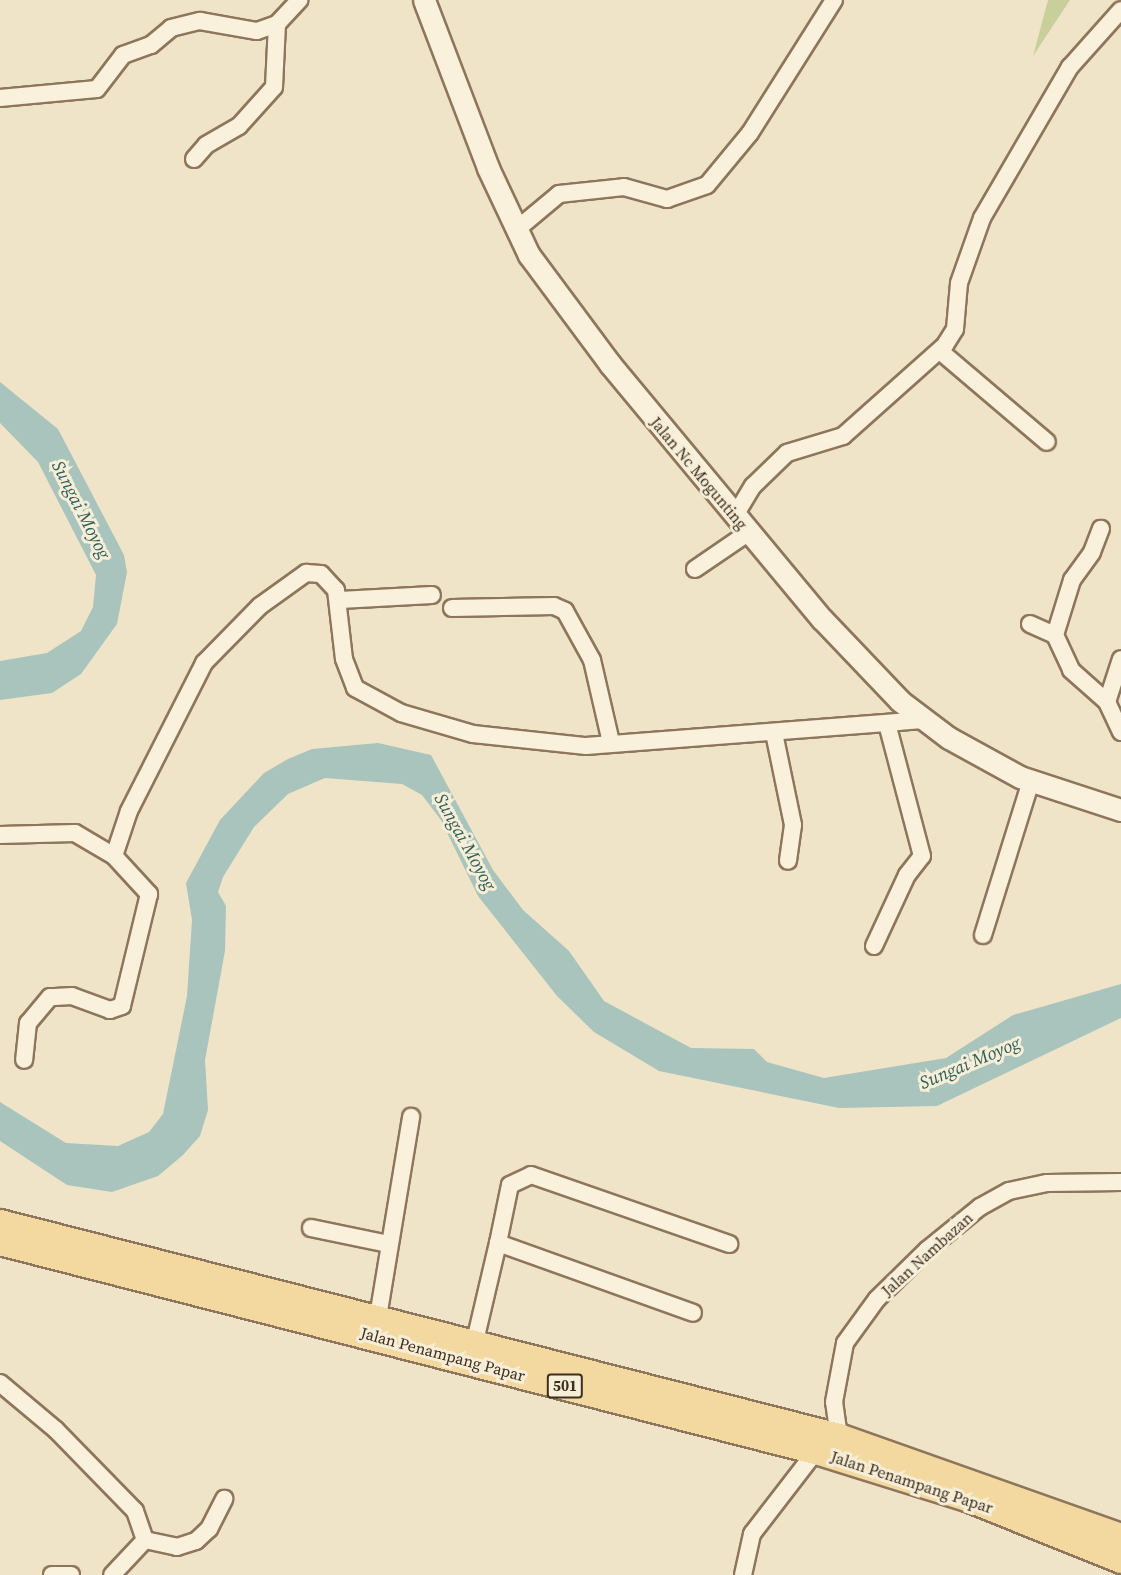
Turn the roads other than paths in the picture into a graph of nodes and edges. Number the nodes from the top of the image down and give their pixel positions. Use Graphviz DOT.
graph roads {
  1 [pos="299,0"];
  2 [pos="424,0"];
  3 [pos="834,0"];
  4 [pos="1121,10"];
  5 [pos="277,24"];
  6 [pos="0,98"];
  7 [pos="194,159"];
  8 [pos="516,230"];
  9 [pos="940,351"];
  10 [pos="1047,442"];
  11 [pos="736,514"];
  12 [pos="1101,529"];
  13 [pos="748,532"];
  14 [pos="695,568"];
  15 [pos="432,595"];
  16 [pos="340,600"];
  17 [pos="452,608"];
  18 [pos="1030,624"];
  19 [pos="1055,635"];
  20 [pos="1121,659"];
  21 [pos="1107,702"];
  22 [pos="923,720"];
  23 [pos="888,726"];
  24 [pos="1121,732"];
  25 [pos="774,733"];
  26 [pos="611,742"];
  27 [pos="1031,781"];
  28 [pos="1121,810"];
  29 [pos="0,835"];
  30 [pos="114,856"];
  31 [pos="788,861"];
  32 [pos="983,935"];
  33 [pos="874,946"];
  34 [pos="24,1060"];
  35 [pos="411,1117"];
  36 [pos="1121,1182"];
  37 [pos="0,1223"];
  38 [pos="311,1228"];
  39 [pos="0,1242"];
  40 [pos="388,1244"];
  41 [pos="498,1244"];
  42 [pos="729,1244"];
  43 [pos="693,1313"];
  44 [pos="378,1317"];
  45 [pos="475,1341"];
  46 [pos="0,1383"];
  47 [pos="839,1437"];
  48 [pos="816,1451"];
  49 [pos="224,1499"];
  50 [pos="1121,1537"];
  51 [pos="145,1539"];
  52 [pos="1121,1560"];
  53 [pos="52,1575"];
  54 [pos="71,1575"];
  55 [pos="112,1575"];
  56 [pos="743,1575"];
  1 -- 5 [label="street"];
  2 -- 8 [label="street, Jalan Nc Mogunting"];
  3 -- 8 [label="street"];
  4 -- 9 [label="street"];
  5 -- 6 [label="street"];
  5 -- 7 [label="street"];
  8 -- 11 [label="street, Jalan Nc Mogunting"];
  9 -- 10 [label="street"];
  9 -- 11 [label="street"];
  11 -- 13 [label="street, Jalan Nc Mogunting"];
  12 -- 19 [label="street"];
  13 -- 14 [label="street"];
  13 -- 22 [label="street, Jalan Nc Mogunting"];
  15 -- 16 [label="street"];
  16 -- 26 [label="street"];
  16 -- 30 [label="street"];
  17 -- 26 [label="street"];
  18 -- 19 [label="street"];
  19 -- 21 [label="street"];
  20 -- 21 [label="street"];
  21 -- 24 [label="street"];
  22 -- 23 [label="street"];
  22 -- 27 [label="street, Jalan Nc Mogunting"];
  23 -- 25 [label="street"];
  23 -- 33 [label="street"];
  25 -- 26 [label="street"];
  25 -- 31 [label="street"];
  27 -- 28 [label="street, Jalan Nc Mogunting"];
  27 -- 32 [label="street"];
  29 -- 30 [label="street"];
  30 -- 34 [label="street"];
  35 -- 40 [label="street"];
  36 -- 47 [label="street, Jalan Nambazan"];
  37 -- 44 [label="main road, Jalan Penampang Papar / 501"];
  38 -- 40 [label="street"];
  39 -- 48 [label="main road, Jalan Penampang Papar / 501"];
  40 -- 44 [label="street"];
  41 -- 42 [label="street"];
  41 -- 43 [label="street"];
  41 -- 45 [label="street"];
  44 -- 45 [label="main road, Jalan Penampang Papar / 501"];
  45 -- 47 [label="main road, Jalan Penampang Papar / 501"];
  46 -- 51 [label="street"];
  47 -- 50 [label="main road, Jalan Penampang Papar / 501"];
  48 -- 52 [label="main road, Jalan Penampang Papar / 501"];
  48 -- 56 [label="street"];
  49 -- 51 [label="street"];
  51 -- 55 [label="street"];
  53 -- 54 [label="street"];
}
